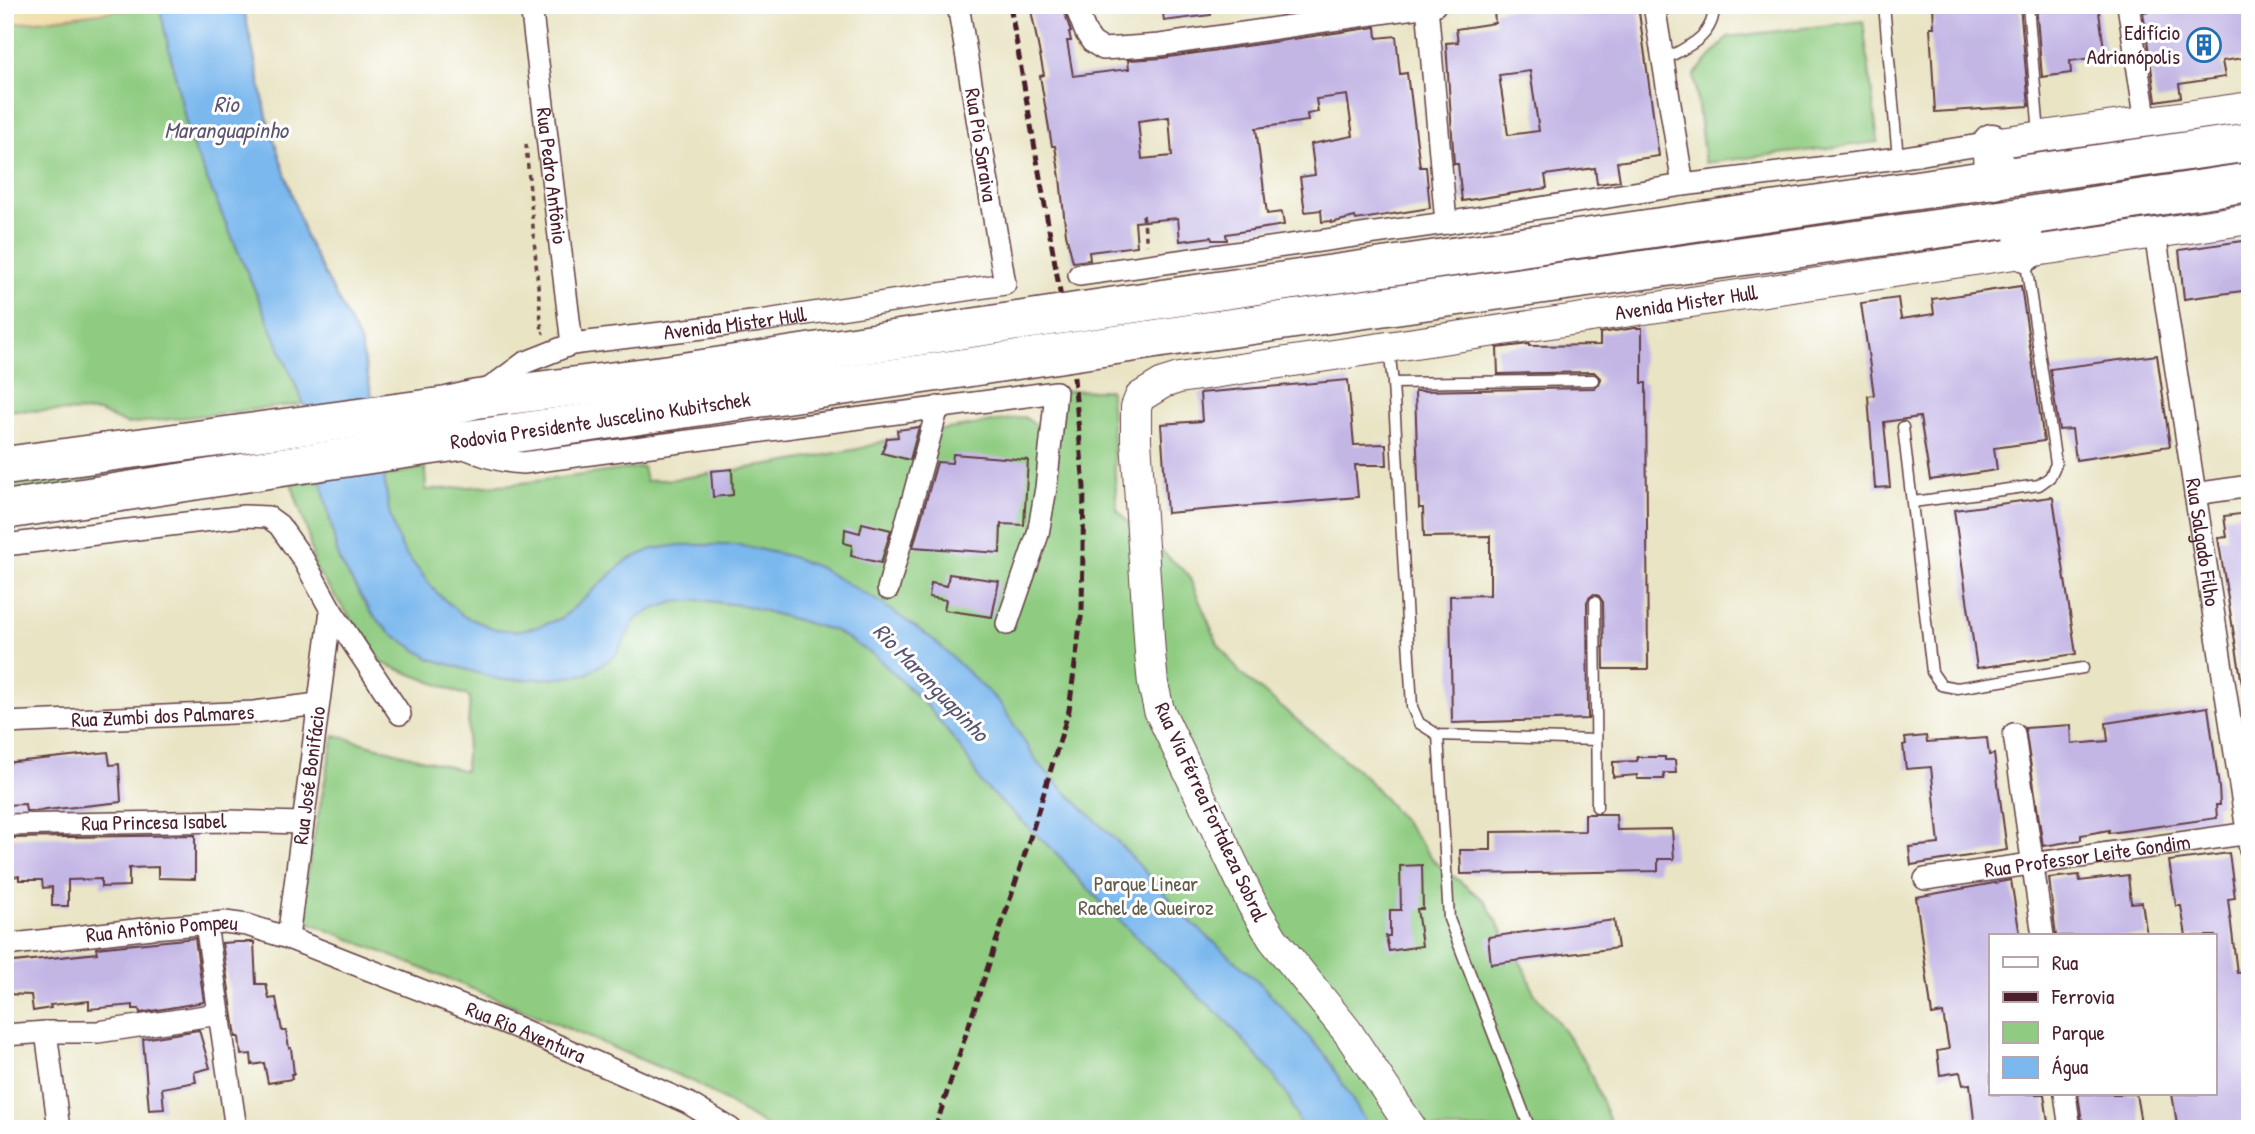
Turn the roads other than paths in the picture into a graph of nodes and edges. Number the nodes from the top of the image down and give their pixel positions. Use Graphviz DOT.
graph roads {
  1 [pos="531,5"];
  2 [pos="958,5"];
  3 [pos="1075,5"];
  4 [pos="1654,5"];
  5 [pos="1714,5"];
  6 [pos="1884,5"];
  7 [pos="2028,5"];
  8 [pos="2128,5"];
  9 [pos="1429,6"];
  10 [pos="1663,60"];
  11 [pos="2250,107"];
  12 [pos="2146,123"];
  13 [pos="2039,137"];
  14 [pos="2250,142"];
  15 [pos="1992,143"];
  16 [pos="1898,158"];
  17 [pos="1995,180"];
  18 [pos="2250,182"];
  19 [pos="1682,186"];
  20 [pos="2250,219"];
  21 [pos="1446,223"];
  22 [pos="2155,234"];
  23 [pos="2023,235"];
  24 [pos="1079,275"];
  25 [pos="1005,284"];
  26 [pos="1195,333"];
  27 [pos="571,335"];
  28 [pos="1389,348"];
  29 [pos="1593,380"];
  30 [pos="1393,383"];
  31 [pos="937,407"];
  32 [pos="1136,407"];
  33 [pos="455,423"];
  34 [pos="1903,427"];
  35 [pos="5,446"];
  36 [pos="99,452"];
  37 [pos="5,466"];
  38 [pos="2250,486"];
  39 [pos="2195,494"];
  40 [pos="1913,502"];
  41 [pos="5,510"];
  42 [pos="5,545"];
  43 [pos="888,589"];
  44 [pos="1595,602"];
  45 [pos="331,610"];
  46 [pos="1007,624"];
  47 [pos="2083,668"];
  48 [pos="318,704"];
  49 [pos="400,714"];
  50 [pos="5,723"];
  51 [pos="2014,734"];
  52 [pos="1438,735"];
  53 [pos="1597,740"];
  54 [pos="1597,807"];
  55 [pos="302,823"];
  56 [pos="5,825"];
  57 [pos="2249,838"];
  58 [pos="2033,863"];
  59 [pos="1925,879"];
  60 [pos="206,924"];
  61 [pos="2043,934"];
  62 [pos="288,938"];
  63 [pos="5,945"];
  64 [pos="315,949"];
  65 [pos="219,1014"];
  66 [pos="46,1032"];
  67 [pos="5,1035"];
  68 [pos="2065,1096"];
  69 [pos="59,1129"];
  70 [pos="236,1129"];
  71 [pos="731,1129"];
  72 [pos="1412,1129"];
  73 [pos="1530,1129"];
  74 [pos="2070,1129"];
  1 -- 27 [label="street, Rua Pedro Antônio"];
  2 -- 25 [label="street, Rua Pio Saraiva"];
  3 -- 9 [label="street"];
  4 -- 10 [label="street"];
  5 -- 10 [label="lane"];
  6 -- 16 [label="lane"];
  7 -- 13 [label="lane"];
  8 -- 12 [label="street"];
  9 -- 21 [label="street"];
  10 -- 19 [label="street"];
  11 -- 12 [label="main road"];
  12 -- 13 [label="main road"];
  13 -- 15 [label="main road"];
  14 -- 17 [label="highway"];
  15 -- 16 [label="street"];
  15 -- 17 [label="highway"];
  16 -- 19 [label="street"];
  17 -- 33 [label="highway, Rodovia Presidente Juscelino Kubitschek, bridge"];
  18 -- 23 [label="highway, Avenida Mister Hull"];
  19 -- 21 [label="street"];
  20 -- 22 [label="main road, Avenida Mister Hull"];
  21 -- 24 [label="street"];
  22 -- 23 [label="main road, Avenida Mister Hull"];
  22 -- 39 [label="street, Rua Salgado Filho"];
  23 -- 26 [label="highway, Avenida Mister Hull"];
  23 -- 28 [label="main road, Avenida Mister Hull"];
  23 -- 40 [label="lane"];
  25 -- 27 [label="street, Avenida Mister Hull"];
  26 -- 33 [label="highway, Rodovia Presidente Juscelino Kubitschek, bridge"];
  27 -- 33 [label="street, Avenida Mister Hull"];
  28 -- 30 [label="lane"];
  28 -- 32 [label="main road, Avenida Mister Hull"];
  29 -- 30 [label="lane"];
  30 -- 52 [label="lane"];
  31 -- 33 [label="street"];
  31 -- 43 [label="street"];
  31 -- 46 [label="street"];
  32 -- 72 [label="main road, Rua Via Férrea Fortaleza Sobral"];
  33 -- 36 [label="highway, Rodovia Presidente Juscelino Kubitschek"];
  33 -- 41 [label="highway, Rodovia Presidente Juscelino Kubitschek"];
  34 -- 40 [label="lane"];
  35 -- 36 [label="highway"];
  36 -- 37 [label="highway, Rodovia Presidente Juscelino Kubitschek"];
  38 -- 39 [label="street"];
  39 -- 57 [label="street, Rua Salgado Filho"];
  40 -- 47 [label="lane"];
  42 -- 45 [label="street"];
  44 -- 53 [label="lane"];
  45 -- 48 [label="street, Rua José Bonifácio"];
  45 -- 49 [label="street"];
  48 -- 50 [label="street, Rua Zumbi dos Palmares"];
  48 -- 55 [label="street, Rua José Bonifácio"];
  51 -- 58 [label="street"];
  52 -- 53 [label="lane"];
  52 -- 73 [label="lane"];
  53 -- 54 [label="lane"];
  55 -- 56 [label="street, Rua Princesa Isabel"];
  55 -- 62 [label="street, Rua José Bonifácio"];
  57 -- 58 [label="street, Rua Professor Leite Gondim"];
  58 -- 59 [label="street, Rua Professor Leite Gondim"];
  58 -- 61 [label="street"];
  60 -- 62 [label="street, Rua Antônio Pompeu"];
  60 -- 63 [label="street, Rua Antônio Pompeu"];
  60 -- 65 [label="street"];
  62 -- 64 [label="street, Rua Antônio Pompeu"];
  64 -- 71 [label="street, Rua Rio Aventura"];
  65 -- 66 [label="street"];
  65 -- 70 [label="street"];
  66 -- 67 [label="street"];
  66 -- 69 [label="street"];
  68 -- 74 [label="street"];
}
